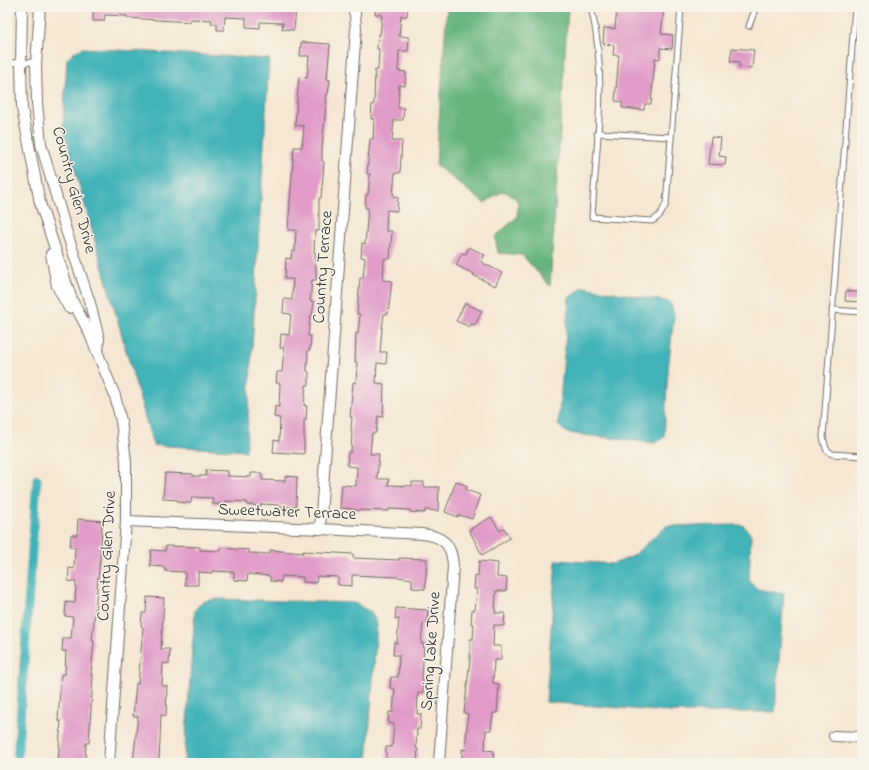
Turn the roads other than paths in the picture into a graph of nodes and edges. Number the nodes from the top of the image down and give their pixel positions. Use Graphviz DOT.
graph roads {
  1 [pos="22,7"];
  2 [pos="40,7"];
  3 [pos="352,7"];
  4 [pos="591,7"];
  5 [pos="681,7"];
  6 [pos="756,7"];
  7 [pos="854,7"];
  8 [pos="749,26"];
  9 [pos="36,62"];
  10 [pos="7,63"];
  11 [pos="21,63"];
  12 [pos="597,133"];
  13 [pos="671,137"];
  14 [pos="832,310"];
  15 [pos="862,312"];
  16 [pos="98,355"];
  17 [pos="862,456"];
  18 [pos="126,521"];
  19 [pos="320,529"];
  20 [pos="445,542"];
  21 [pos="834,736"];
  22 [pos="862,738"];
  23 [pos="109,763"];
  24 [pos="439,763"];
  1 -- 11 [label="street, Country Glen Drive"];
  2 -- 9 [label="street, Country Glen Drive"];
  3 -- 19 [label="street, Country Terrace"];
  4 -- 12 [label="lane"];
  5 -- 13 [label="lane"];
  6 -- 8 [label="lane"];
  7 -- 14 [label="lane"];
  9 -- 11 [label="lane"];
  9 -- 16 [label="street, Country Glen Drive"];
  10 -- 11 [label="lane"];
  11 -- 16 [label="street, Country Glen Drive"];
  12 -- 13 [label="lane"];
  12 -- 13 [label="lane"];
  14 -- 15 [label="lane"];
  14 -- 17 [label="lane"];
  16 -- 18 [label="street, Country Glen Drive"];
  18 -- 19 [label="street, Sweetwater Terrace"];
  18 -- 23 [label="street, Country Glen Drive"];
  19 -- 20 [label="street, Sweetwater Terrace"];
  20 -- 24 [label="street, Spring Lake Drive"];
  21 -- 22 [label="street"];
}
